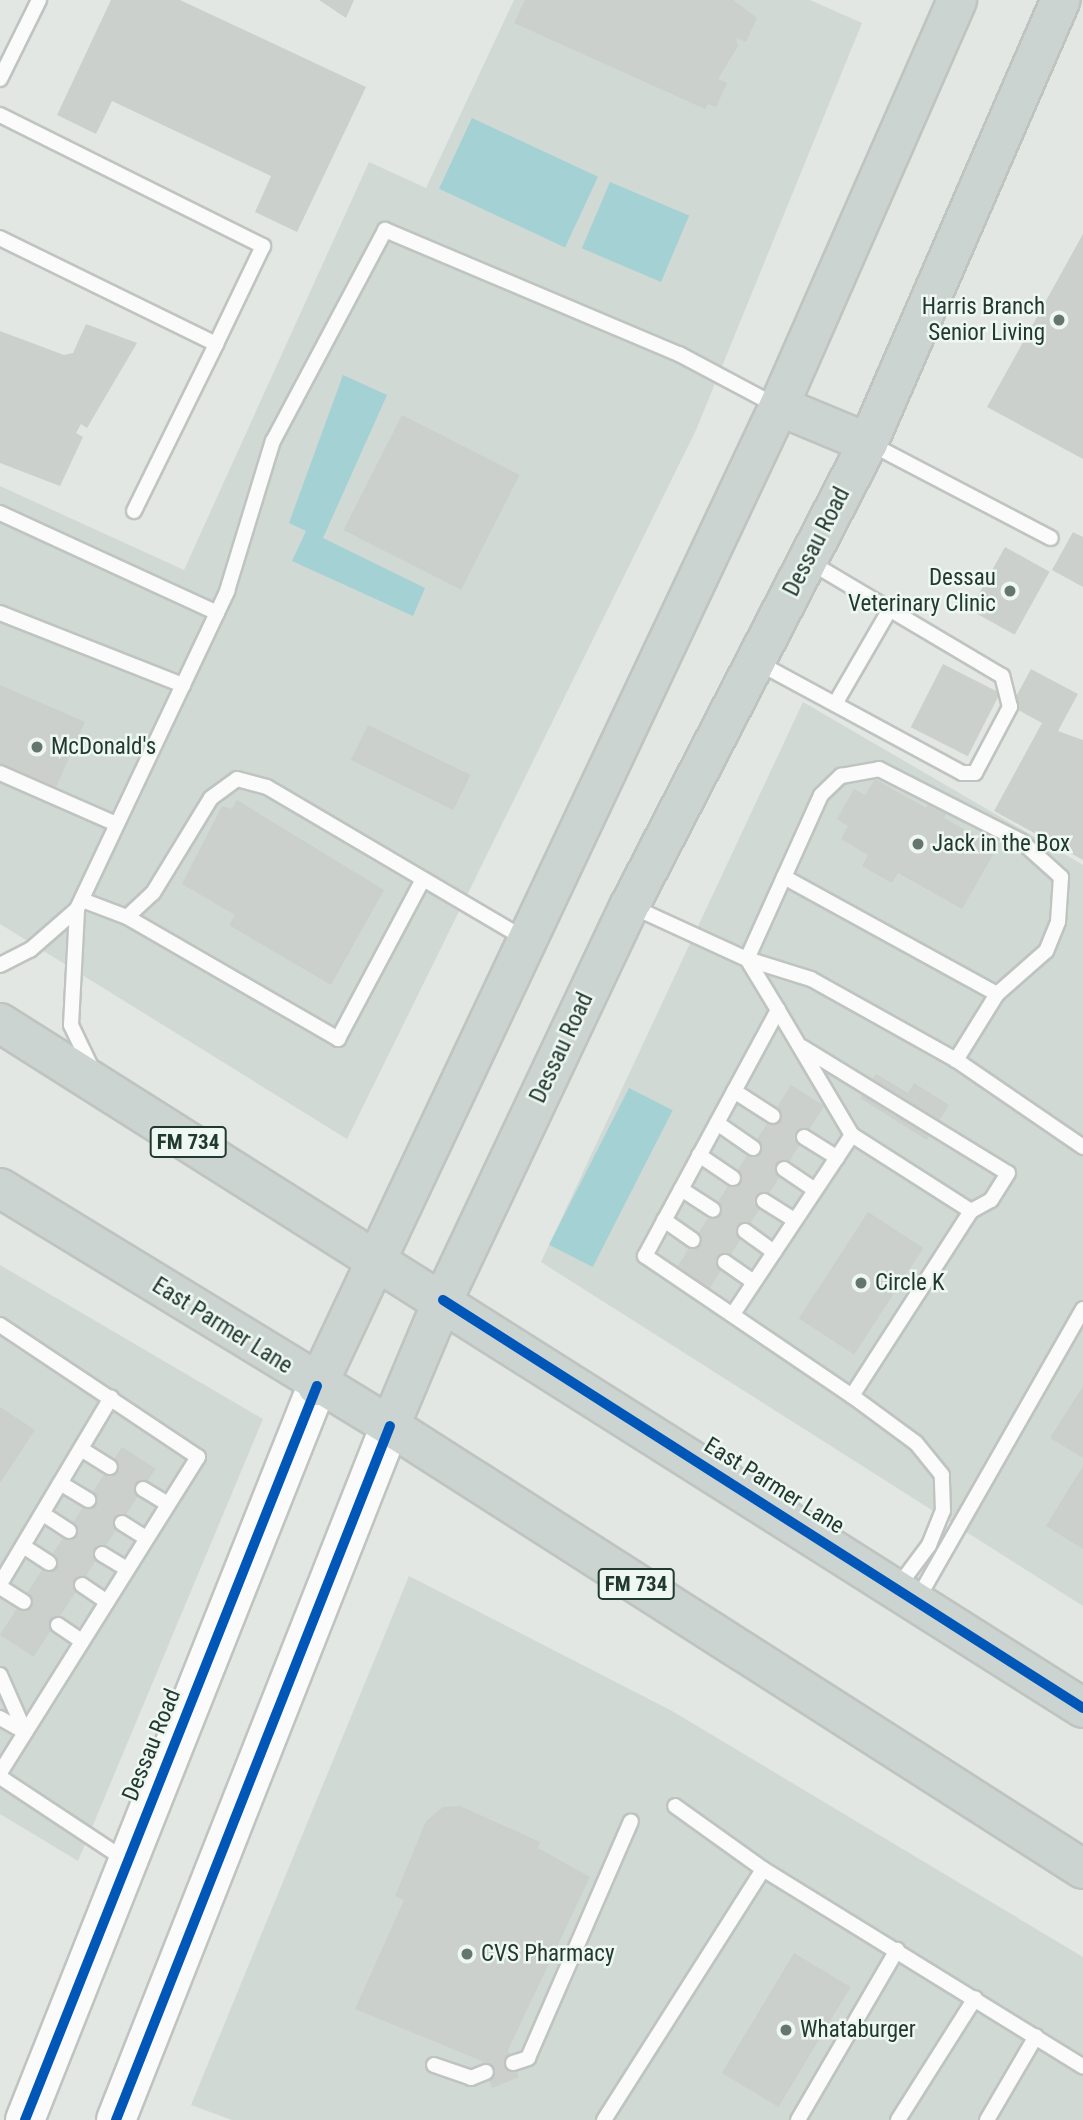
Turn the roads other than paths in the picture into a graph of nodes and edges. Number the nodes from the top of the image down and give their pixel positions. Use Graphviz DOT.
graph roads {
  1 [pos="39,0"];
  2 [pos="957,0"];
  3 [pos="1060,0"];
  4 [pos="0,79"];
  5 [pos="0,116"];
  6 [pos="0,238"];
  7 [pos="216,344"];
  8 [pos="779,406"];
  9 [pos="868,443"];
  10 [pos="134,511"];
  11 [pos="0,513"];
  12 [pos="1051,538"];
  13 [pos="807,561"];
  14 [pos="890,609"];
  15 [pos="0,613"];
  16 [pos="217,613"];
  17 [pos="755,661"];
  18 [pos="183,685"];
  19 [pos="835,704"];
  20 [pos="0,773"];
  21 [pos="114,823"];
  22 [pos="784,877"];
  23 [pos="423,879"];
  24 [pos="79,905"];
  25 [pos="630,905"];
  26 [pos="127,917"];
  27 [pos="526,940"];
  28 [pos="747,959"];
  29 [pos="0,965"];
  30 [pos="997,994"];
  31 [pos="778,1010"];
  32 [pos="0,1023"];
  33 [pos="800,1046"];
  34 [pos="956,1060"];
  35 [pos="100,1087"];
  36 [pos="734,1091"];
  37 [pos="773,1116"];
  38 [pos="717,1123"];
  39 [pos="852,1135"];
  40 [pos="804,1136"];
  41 [pos="1083,1147"];
  42 [pos="753,1148"];
  43 [pos="699,1155"];
  44 [pos="837,1157"];
  45 [pos="783,1169"];
  46 [pos="733,1178"];
  47 [pos="0,1188"];
  48 [pos="681,1189"];
  49 [pos="816,1190"];
  50 [pos="764,1201"];
  51 [pos="713,1210"];
  52 [pos="971,1211"];
  53 [pos="664,1220"];
  54 [pos="795,1220"];
  55 [pos="745,1231"];
  56 [pos="694,1240"];
  57 [pos="774,1252"];
  58 [pos="375,1260"];
  59 [pos="725,1262"];
  60 [pos="754,1282"];
  61 [pos="443,1300"];
  62 [pos="1083,1309"];
  63 [pos="733,1314"];
  64 [pos="1,1328"];
  65 [pos="317,1386"];
  66 [pos="852,1396"];
  67 [pos="111,1398"];
  68 [pos="390,1426"];
  69 [pos="81,1449"];
  70 [pos="110,1467"];
  71 [pos="60,1483"];
  72 [pos="144,1489"];
  73 [pos="88,1500"];
  74 [pos="168,1504"];
  75 [pos="43,1514"];
  76 [pos="122,1523"];
  77 [pos="69,1531"];
  78 [pos="146,1538"];
  79 [pos="23,1546"];
  80 [pos="102,1554"];
  81 [pos="49,1563"];
  82 [pos="127,1569"];
  83 [pos="0,1585"];
  84 [pos="82,1585"];
  85 [pos="906,1595"];
  86 [pos="24,1602"];
  87 [pos="107,1602"];
  88 [pos="58,1625"];
  89 [pos="82,1641"];
  90 [pos="0,1675"];
  91 [pos="1083,1708"];
  92 [pos="0,1718"];
  93 [pos="25,1732"];
  94 [pos="0,1775"];
  95 [pos="675,1806"];
  96 [pos="631,1821"];
  97 [pos="128,1862"];
  98 [pos="763,1869"];
  99 [pos="1083,1869"];
  100 [pos="897,1950"];
  101 [pos="975,1998"];
  102 [pos="1036,2036"];
  103 [pos="513,2063"];
  104 [pos="434,2065"];
  105 [pos="1083,2067"];
  106 [pos="486,2072"];
  107 [pos="800,2114"];
  108 [pos="25,2120"];
  109 [pos="117,2120"];
  110 [pos="604,2120"];
  111 [pos="790,2120"];
  112 [pos="898,2120"];
  113 [pos="987,2120"];
  1 -- 4 [label="lane"];
  2 -- 8 [label="main road, Dessau Road"];
  3 -- 9 [label="main road, Dessau Road"];
  5 -- 7 [label="lane"];
  6 -- 7 [label="lane"];
  7 -- 10 [label="lane"];
  8 -- 9 [label="main road"];
  8 -- 16 [label="lane"];
  8 -- 27 [label="main road, Dessau Road"];
  9 -- 12 [label="lane"];
  9 -- 13 [label="main road, Dessau Road"];
  11 -- 16 [label="lane"];
  13 -- 14 [label="lane"];
  13 -- 17 [label="main road, Dessau Road"];
  14 -- 19 [label="lane"];
  14 -- 19 [label="lane"];
  15 -- 18 [label="lane"];
  16 -- 18 [label="lane"];
  17 -- 19 [label="lane"];
  17 -- 25 [label="main road, Dessau Road"];
  18 -- 21 [label="lane"];
  20 -- 21 [label="lane"];
  21 -- 24 [label="lane"];
  22 -- 28 [label="lane"];
  22 -- 30 [label="lane"];
  22 -- 30 [label="lane"];
  23 -- 26 [label="lane"];
  23 -- 26 [label="lane"];
  23 -- 27 [label="lane"];
  24 -- 26 [label="lane"];
  24 -- 29 [label="lane"];
  24 -- 35 [label="lane"];
  25 -- 28 [label="lane"];
  25 -- 61 [label="main road, Dessau Road"];
  27 -- 58 [label="main road, Dessau Road"];
  28 -- 31 [label="lane"];
  28 -- 34 [label="lane"];
  30 -- 34 [label="lane"];
  31 -- 33 [label="lane"];
  31 -- 36 [label="lane"];
  32 -- 35 [label="main road, East Parmer Lane / FM 734"];
  33 -- 39 [label="lane"];
  33 -- 52 [label="lane"];
  34 -- 41 [label="lane"];
  35 -- 58 [label="main road, East Parmer Lane / FM 734"];
  36 -- 37 [label="lane"];
  36 -- 38 [label="lane"];
  38 -- 42 [label="lane"];
  38 -- 43 [label="lane"];
  39 -- 44 [label="lane"];
  39 -- 52 [label="lane"];
  40 -- 44 [label="lane"];
  43 -- 46 [label="lane"];
  43 -- 48 [label="lane"];
  44 -- 49 [label="lane"];
  45 -- 49 [label="lane"];
  47 -- 65 [label="main road, East Parmer Lane / FM 734"];
  48 -- 51 [label="lane"];
  48 -- 53 [label="lane"];
  49 -- 54 [label="lane"];
  50 -- 54 [label="lane"];
  52 -- 66 [label="lane"];
  53 -- 56 [label="lane"];
  53 -- 63 [label="lane"];
  54 -- 57 [label="lane"];
  55 -- 57 [label="lane"];
  57 -- 60 [label="lane"];
  58 -- 61 [label="main road, East Parmer Lane / FM 734"];
  58 -- 65 [label="main road, Dessau Road"];
  59 -- 60 [label="lane"];
  60 -- 63 [label="lane"];
  61 -- 68 [label="main road, Dessau Road"];
  61 -- 85 [label="main road, East Parmer Lane / FM 734"];
  62 -- 85 [label="lane"];
  63 -- 66 [label="lane"];
  64 -- 67 [label="lane"];
  65 -- 68 [label="main road, East Parmer Lane / FM 734"];
  65 -- 97 [label="main road, Dessau Road"];
  66 -- 85 [label="lane"];
  67 -- 69 [label="lane"];
  67 -- 74 [label="lane"];
  68 -- 99 [label="main road, East Parmer Lane / FM 734"];
  68 -- 109 [label="main road, Dessau Road"];
  69 -- 70 [label="lane"];
  69 -- 71 [label="lane"];
  71 -- 73 [label="lane"];
  71 -- 75 [label="lane"];
  72 -- 74 [label="lane"];
  74 -- 78 [label="lane"];
  75 -- 77 [label="lane"];
  75 -- 79 [label="lane"];
  76 -- 78 [label="lane"];
  78 -- 82 [label="lane"];
  79 -- 81 [label="lane"];
  79 -- 83 [label="lane"];
  80 -- 82 [label="lane"];
  82 -- 87 [label="lane"];
  83 -- 86 [label="lane"];
  84 -- 87 [label="lane"];
  85 -- 91 [label="main road, East Parmer Lane / FM 734"];
  87 -- 89 [label="lane"];
  88 -- 89 [label="lane"];
  89 -- 93 [label="lane"];
  90 -- 93 [label="lane"];
  92 -- 93 [label="lane"];
  93 -- 94 [label="lane"];
  94 -- 97 [label="lane"];
  95 -- 98 [label="lane"];
  96 -- 103 [label="lane"];
  97 -- 108 [label="main road, Dessau Road"];
  98 -- 100 [label="lane"];
  98 -- 110 [label="lane"];
  100 -- 101 [label="lane"];
  100 -- 107 [label="lane"];
  101 -- 102 [label="lane"];
  101 -- 112 [label="lane"];
  102 -- 105 [label="lane"];
  102 -- 113 [label="lane"];
  104 -- 106 [label="lane"];
  107 -- 111 [label="lane"];
}
